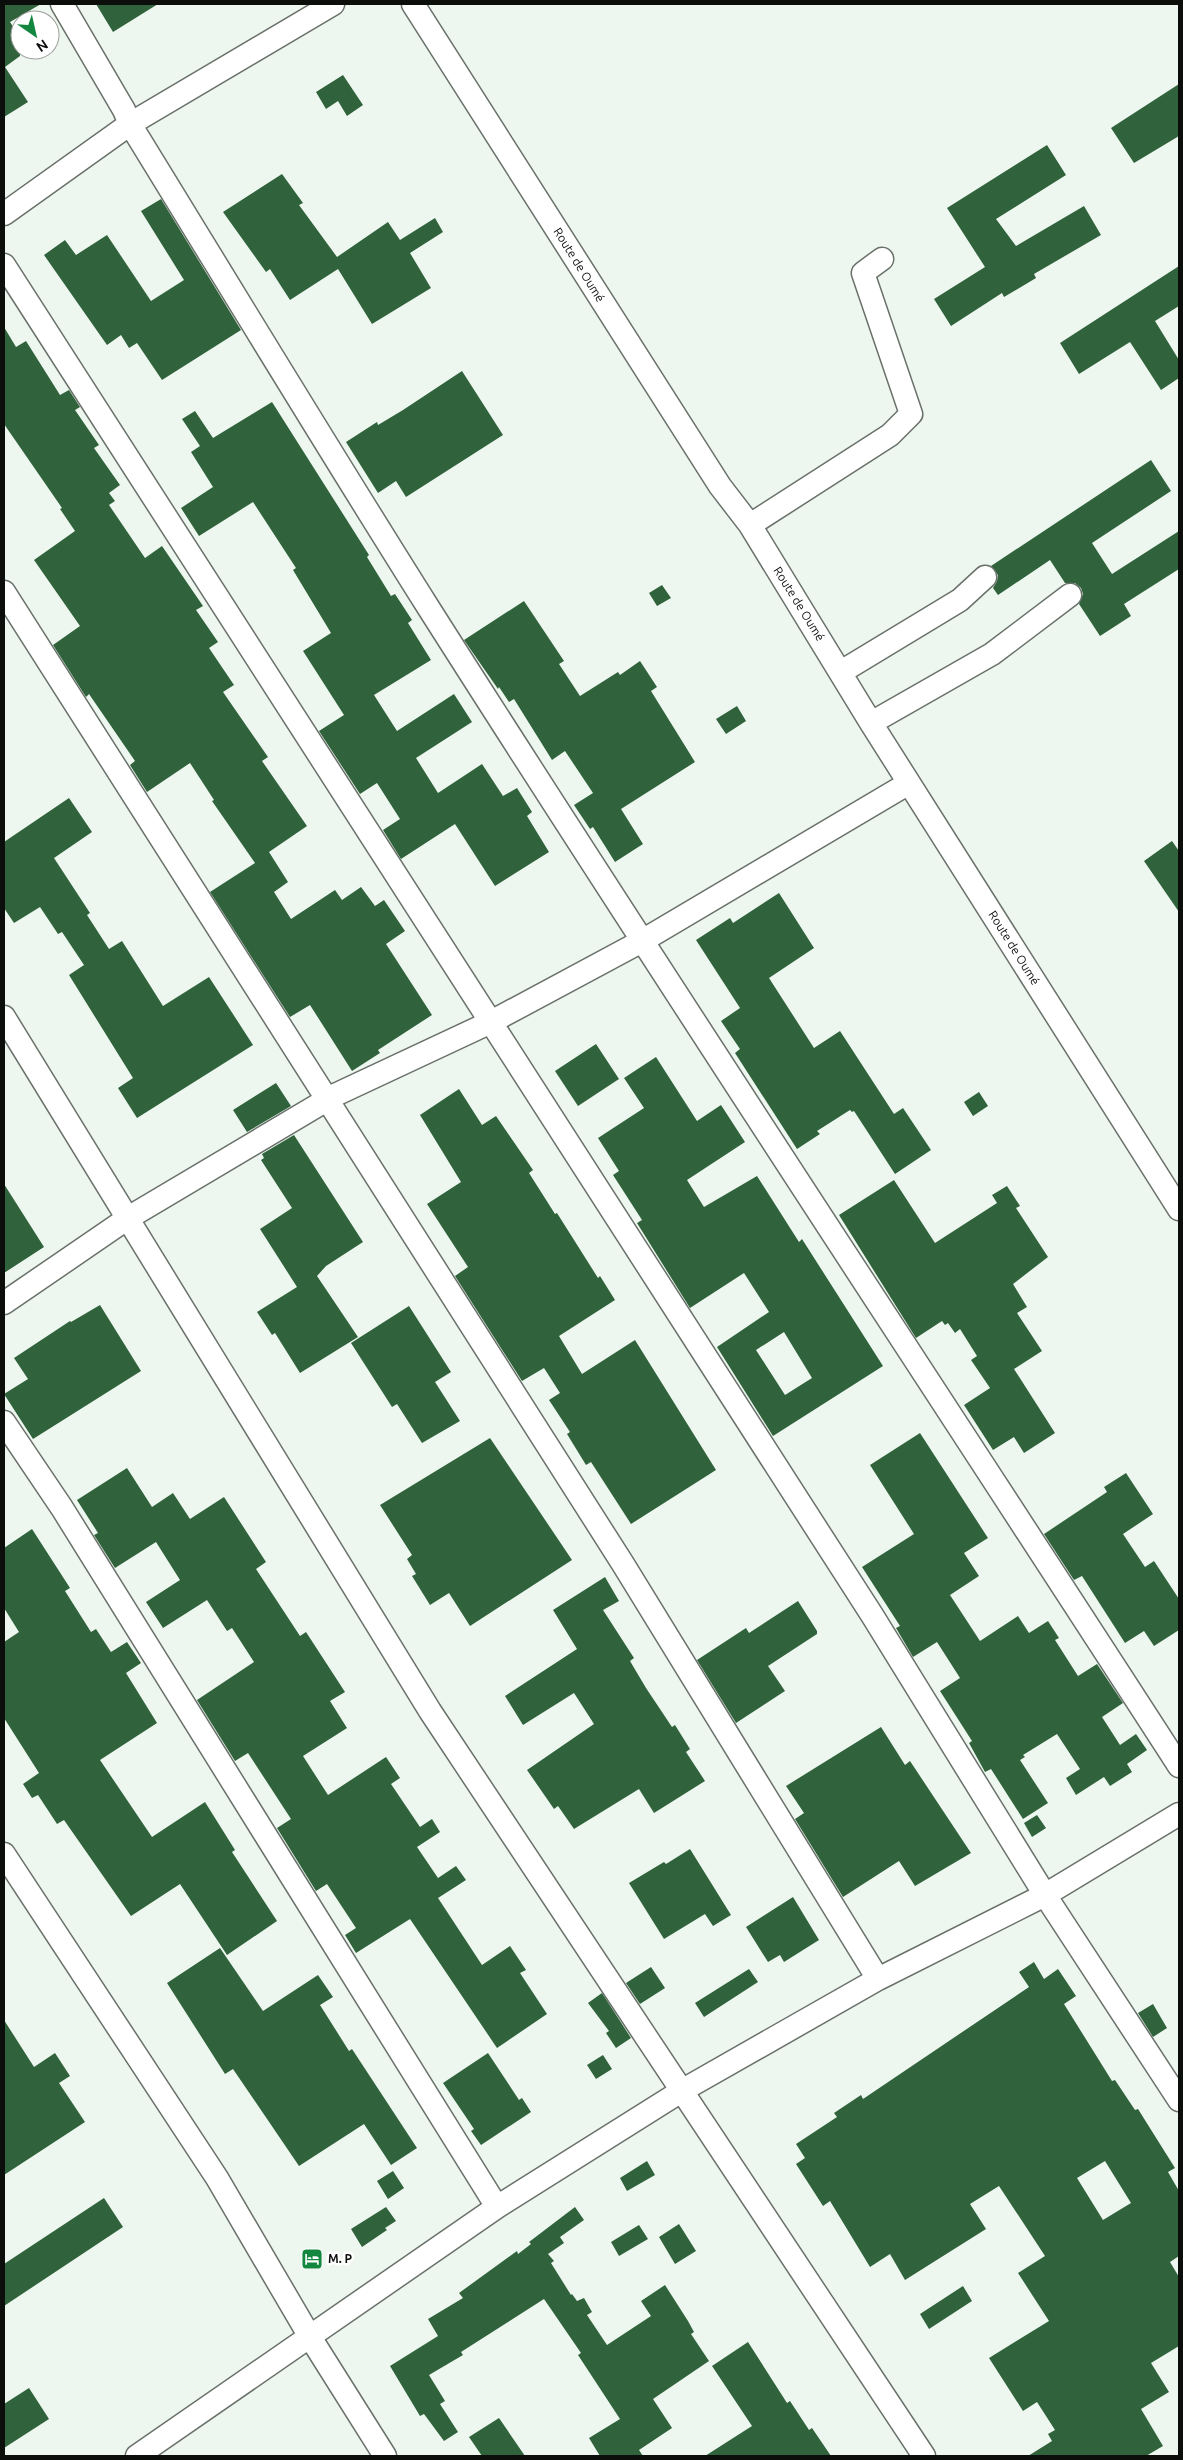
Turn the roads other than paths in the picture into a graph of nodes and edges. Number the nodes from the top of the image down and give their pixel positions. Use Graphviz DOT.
graph roads {
  1 [pos="62,4"];
  2 [pos="333,4"];
  3 [pos="413,4"];
  4 [pos="130,124"];
  5 [pos="4,214"];
  6 [pos="882,259"];
  7 [pos="4,265"];
  8 [pos="750,525"];
  9 [pos="985,577"];
  10 [pos="4,592"];
  11 [pos="1070,595"];
  12 [pos="840,672"];
  13 [pos="871,723"];
  14 [pos="909,783"];
  15 [pos="642,941"];
  16 [pos="4,1017"];
  17 [pos="491,1022"];
  18 [pos="328,1099"];
  19 [pos="1179,1209"];
  20 [pos="128,1218"];
  21 [pos="4,1303"];
  22 [pos="4,1422"];
  23 [pos="1179,1766"];
  24 [pos="1179,1814"];
  25 [pos="4,1854"];
  26 [pos="1045,1895"];
  27 [pos="878,1979"];
  28 [pos="683,2090"];
  29 [pos="1179,2100"];
  30 [pos="497,2207"];
  31 [pos="310,2338"];
  32 [pos="137,2456"];
  33 [pos="386,2456"];
  34 [pos="924,2456"];
  1 -- 4 [label="street"];
  2 -- 4 [label="street"];
  3 -- 8 [label="street, Route de Oumé"];
  4 -- 5 [label="street"];
  4 -- 15 [label="street"];
  6 -- 8 [label="street"];
  7 -- 17 [label="street"];
  8 -- 12 [label="street, Route de Oumé"];
  9 -- 12 [label="street"];
  10 -- 18 [label="street"];
  11 -- 13 [label="street"];
  12 -- 13 [label="street, Route de Oumé"];
  13 -- 14 [label="street, Route de Oumé"];
  14 -- 15 [label="street"];
  14 -- 19 [label="street, Route de Oumé"];
  15 -- 17 [label="street"];
  15 -- 23 [label="street"];
  16 -- 20 [label="street"];
  17 -- 18 [label="street"];
  17 -- 26 [label="street"];
  18 -- 20 [label="street"];
  18 -- 27 [label="street"];
  20 -- 21 [label="street"];
  20 -- 28 [label="street"];
  22 -- 30 [label="street"];
  24 -- 26 [label="street"];
  25 -- 31 [label="street"];
  26 -- 27 [label="street"];
  26 -- 29 [label="street"];
  27 -- 28 [label="street"];
  28 -- 30 [label="street"];
  28 -- 34 [label="street"];
  30 -- 31 [label="street"];
  31 -- 32 [label="street"];
  31 -- 33 [label="street"];
}
